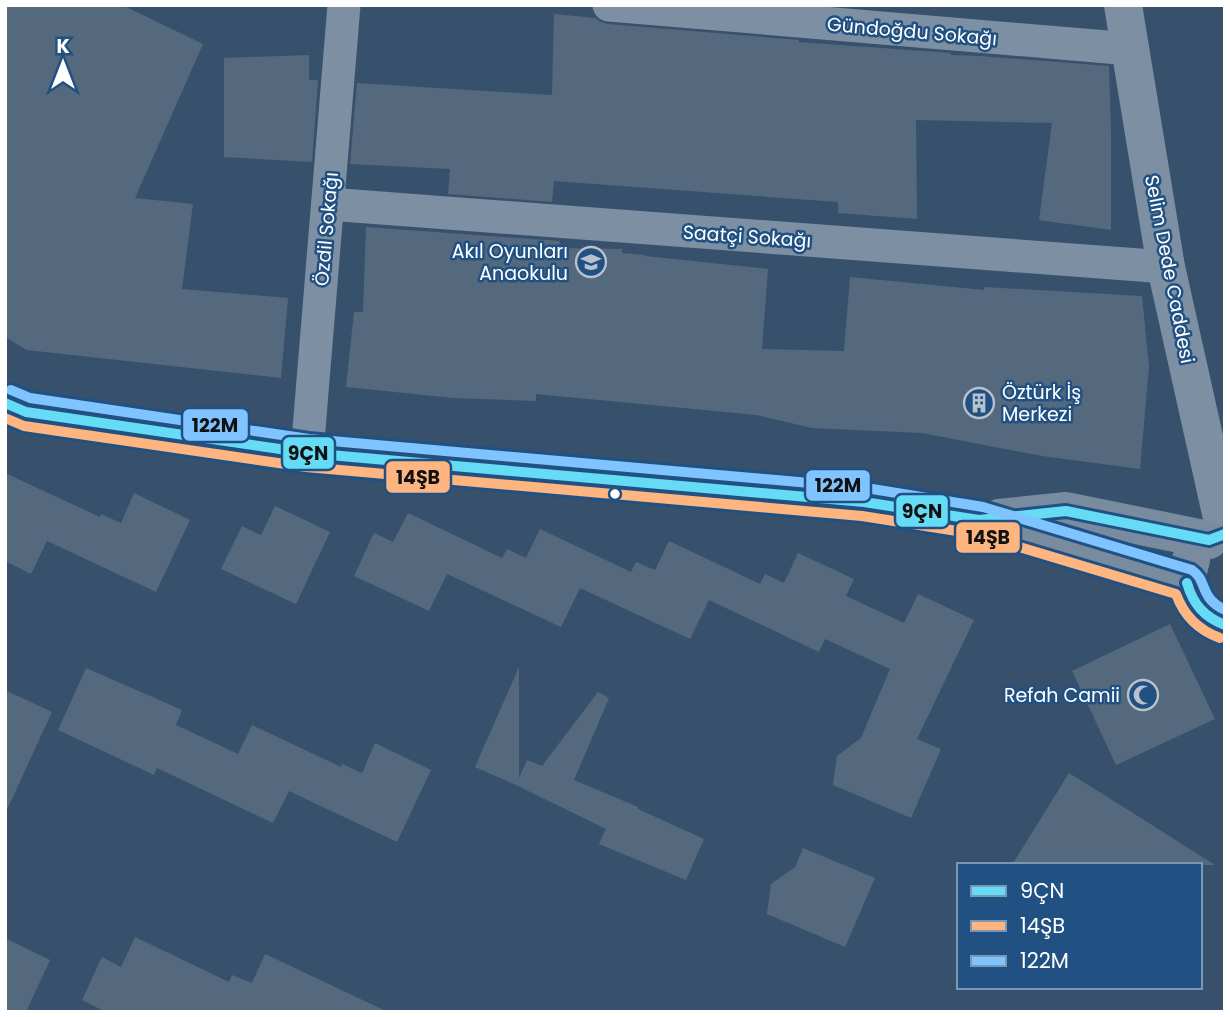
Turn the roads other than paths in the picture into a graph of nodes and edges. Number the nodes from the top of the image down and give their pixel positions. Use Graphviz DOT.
graph roads {
  1 [pos="344,5"];
  2 [pos="610,5"];
  3 [pos="1124,5"];
  4 [pos="1131,49"];
  5 [pos="328,204"];
  6 [pos="1166,267"];
  7 [pos="5,403"];
  8 [pos="307,453"];
  9 [pos="979,520"];
  10 [pos="1220,535"];
  11 [pos="1187,583"];
  12 [pos="1221,631"];
  1 -- 5 [label="street, Özdil Sokağı"];
  2 -- 4 [label="street, Gündoğdu Sokağı"];
  3 -- 4 [label="street, Selim Dede Caddesi"];
  4 -- 6 [label="street, Selim Dede Caddesi"];
  5 -- 6 [label="street, Saatçi Sokağı"];
  5 -- 8 [label="street, Özdil Sokağı"];
  6 -- 10 [label="street, Selim Dede Caddesi"];
  7 -- 8 [label="main road"];
  8 -- 9 [label="main road"];
  9 -- 10 [label="main road"];
  9 -- 11 [label="main road"];
  10 -- 11 [label="main road"];
  11 -- 12 [label="main road"];
}
